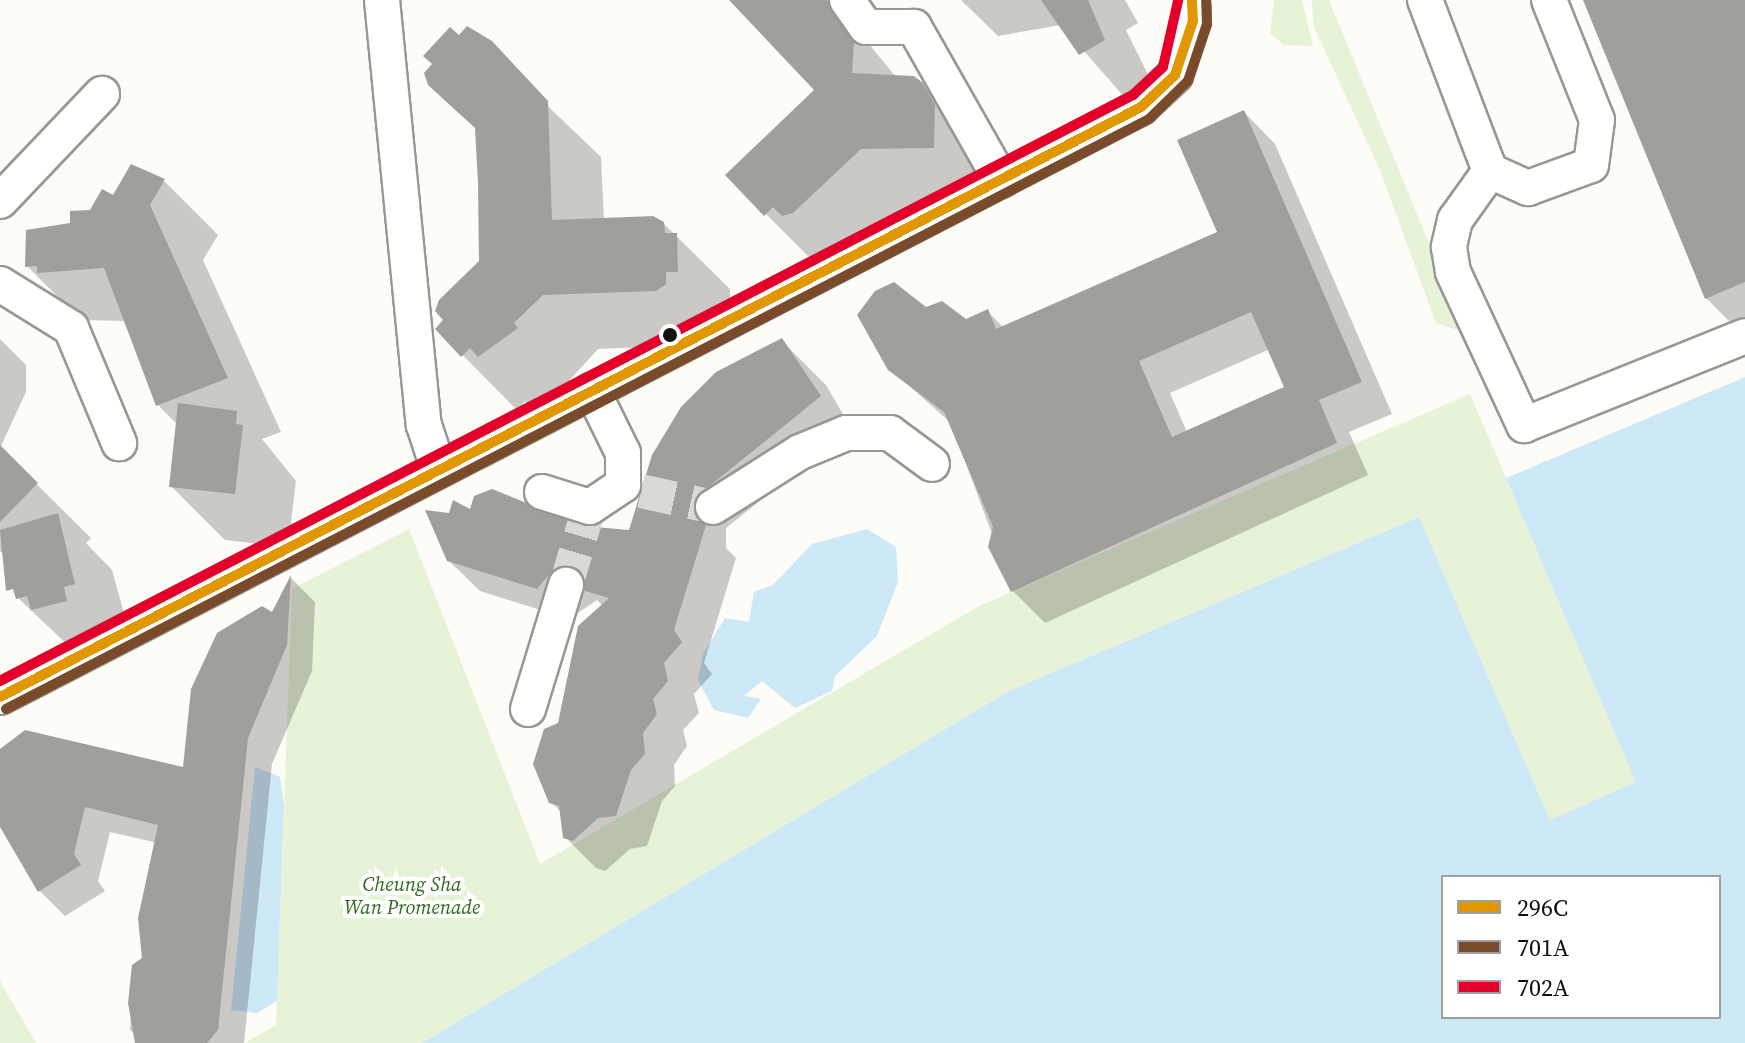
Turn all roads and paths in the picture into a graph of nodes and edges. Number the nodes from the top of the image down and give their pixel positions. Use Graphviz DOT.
graph roads {
  1 [pos="382,0"];
  2 [pos="847,0"];
  3 [pos="1192,0"];
  4 [pos="1425,0"];
  5 [pos="1549,0"];
  6 [pos="102,94"];
  7 [pos="1490,171"];
  8 [pos="1001,180"];
  9 [pos="0,201"];
  10 [pos="0,284"];
  11 [pos="1745,336"];
  12 [pos="592,390"];
  13 [pos="119,443"];
  14 [pos="932,464"];
  15 [pos="438,468"];
  16 [pos="542,492"];
  17 [pos="713,507"];
  18 [pos="566,585"];
  19 [pos="2,691"];
  20 [pos="528,709"];
  1 -- 15 [label="street"];
  2 -- 8 [label="street"];
  3 -- 8 [label="street"];
  4 -- 7 [label="street"];
  5 -- 7 [label="street"];
  6 -- 9 [label="street"];
  7 -- 11 [label="street"];
  8 -- 12 [label="street"];
  10 -- 13 [label="street"];
  12 -- 15 [label="street"];
  12 -- 16 [label="street"];
  14 -- 17 [label="street"];
  15 -- 19 [label="street"];
  18 -- 20 [label="street"];
}
